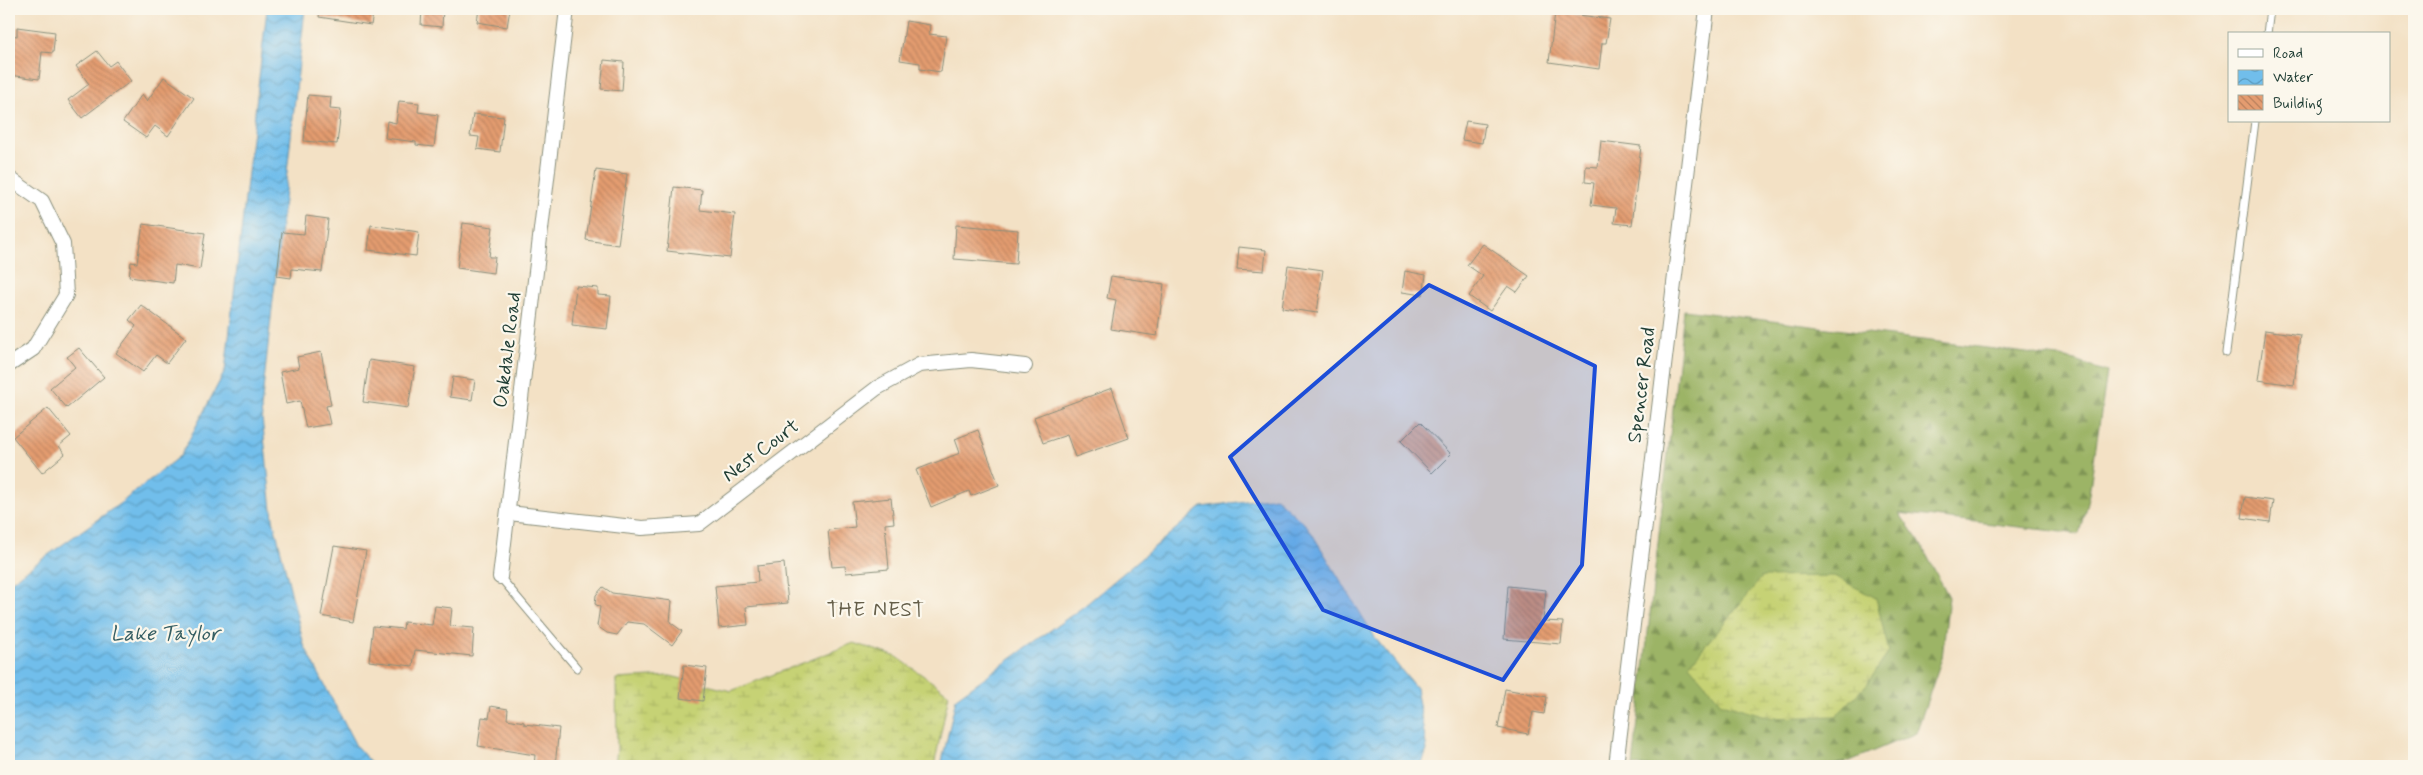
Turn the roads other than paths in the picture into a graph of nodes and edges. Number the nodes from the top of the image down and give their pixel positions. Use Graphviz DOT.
graph roads {
  1 [pos="567,9"];
  2 [pos="1707,9"];
  3 [pos="2270,9"];
  4 [pos="2267,32"];
  5 [pos="2256,122"];
  6 [pos="9,178"];
  7 [pos="2226,353"];
  8 [pos="9,365"];
  9 [pos="1025,366"];
  10 [pos="509,513"];
  11 [pos="500,577"];
  12 [pos="577,668"];
  13 [pos="1616,766"];
  1 -- 10 [label="street, Oakdale Road"];
  2 -- 13 [label="street, Spencer Road"];
  3 -- 4 [label="lane"];
  5 -- 7 [label="lane"];
  6 -- 8 [label="street"];
  9 -- 10 [label="street, Nest Court"];
  10 -- 11 [label="street, Oakdale Road"];
  11 -- 12 [label="lane, Oakdale Road"];
}
